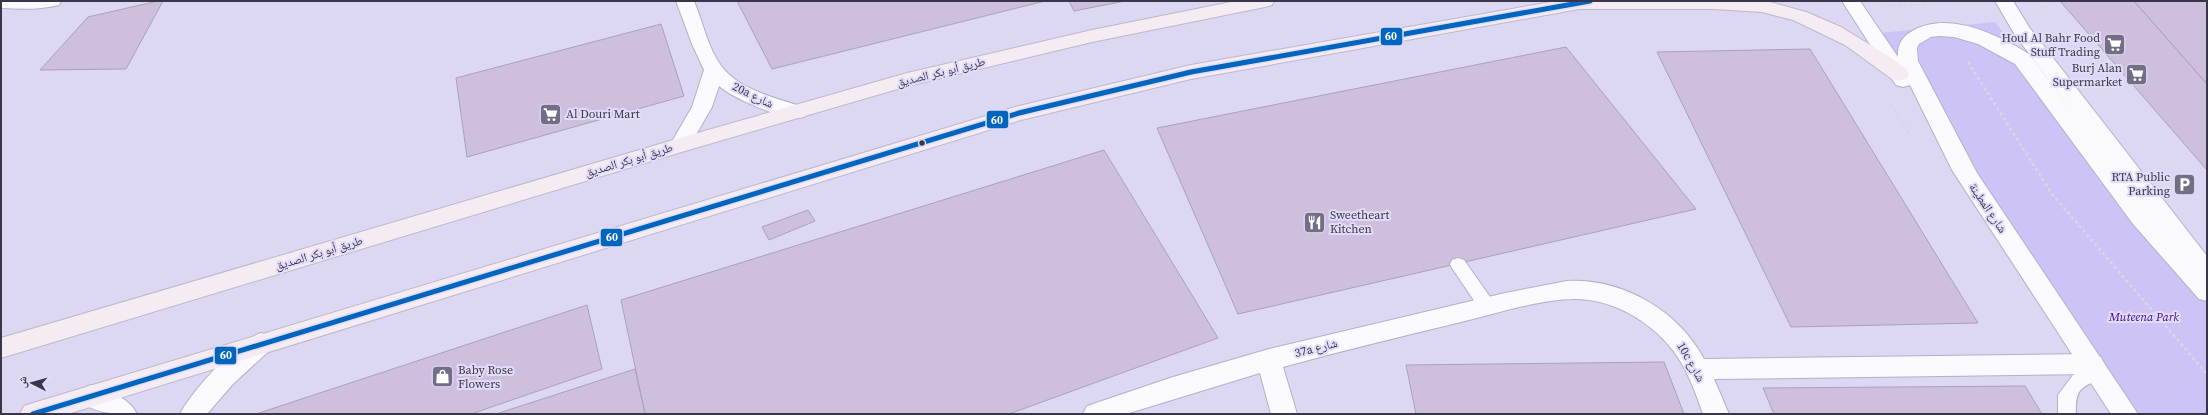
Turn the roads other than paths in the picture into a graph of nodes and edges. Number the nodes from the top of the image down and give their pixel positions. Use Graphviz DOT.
graph roads {
  1 [pos="52,1"];
  2 [pos="685,1"];
  3 [pos="1265,1"];
  4 [pos="1851,1"];
  5 [pos="2004,1"];
  6 [pos="2,2"];
  7 [pos="1583,2"];
  8 [pos="714,70"];
  9 [pos="1899,74"];
  10 [pos="797,112"];
  11 [pos="680,145"];
  12 [pos="1968,177"];
  13 [pos="1458,264"];
  14 [pos="2207,273"];
  15 [pos="2207,292"];
  16 [pos="1540,294"];
  17 [pos="1487,306"];
  18 [pos="261,343"];
  19 [pos="1,348"];
  20 [pos="1268,359"];
  21 [pos="2095,368"];
  22 [pos="1698,369"];
  23 [pos="91,396"];
  24 [pos="53,411"];
  25 [pos="33,414"];
  26 [pos="124,414"];
  27 [pos="193,414"];
  28 [pos="1096,414"];
  29 [pos="1284,414"];
  30 [pos="1716,414"];
  31 [pos="2067,414"];
  32 [pos="2125,414"];
  1 -- 6 [label="street"];
  2 -- 8 [label="street, 20a شارع"];
  3 -- 10 [label="main road, طريق أبو بكر الصديق"];
  4 -- 9 [label="street, شارع المطينة"];
  5 -- 14 [label="street"];
  7 -- 9 [label="main road"];
  7 -- 18 [label="main road"];
  8 -- 10 [label="street, 20a شارع"];
  8 -- 11 [label="street"];
  9 -- 12 [label="street, شارع المطينة"];
  10 -- 11 [label="main road, طريق أبو بكر الصديق"];
  11 -- 19 [label="main road, طريق أبو بكر الصديق"];
  12 -- 15 [label="street"];
  12 -- 21 [label="street, شارع المطينة"];
  13 -- 17 [label="lane"];
  16 -- 17 [label="street, 37a شارع"];
  16 -- 22 [label="street, 10c شارع"];
  17 -- 20 [label="street, 37a شارع"];
  18 -- 23 [label="main road"];
  18 -- 27 [label="street"];
  20 -- 28 [label="street, 37a شارع"];
  20 -- 29 [label="street"];
  21 -- 22 [label="street"];
  21 -- 31 [label="lane"];
  21 -- 32 [label="street, شارع المطينة"];
  22 -- 30 [label="street, 10c شارع"];
  23 -- 24 [label="main road"];
  23 -- 26 [label="street"];
  24 -- 25 [label="main road"];
}
